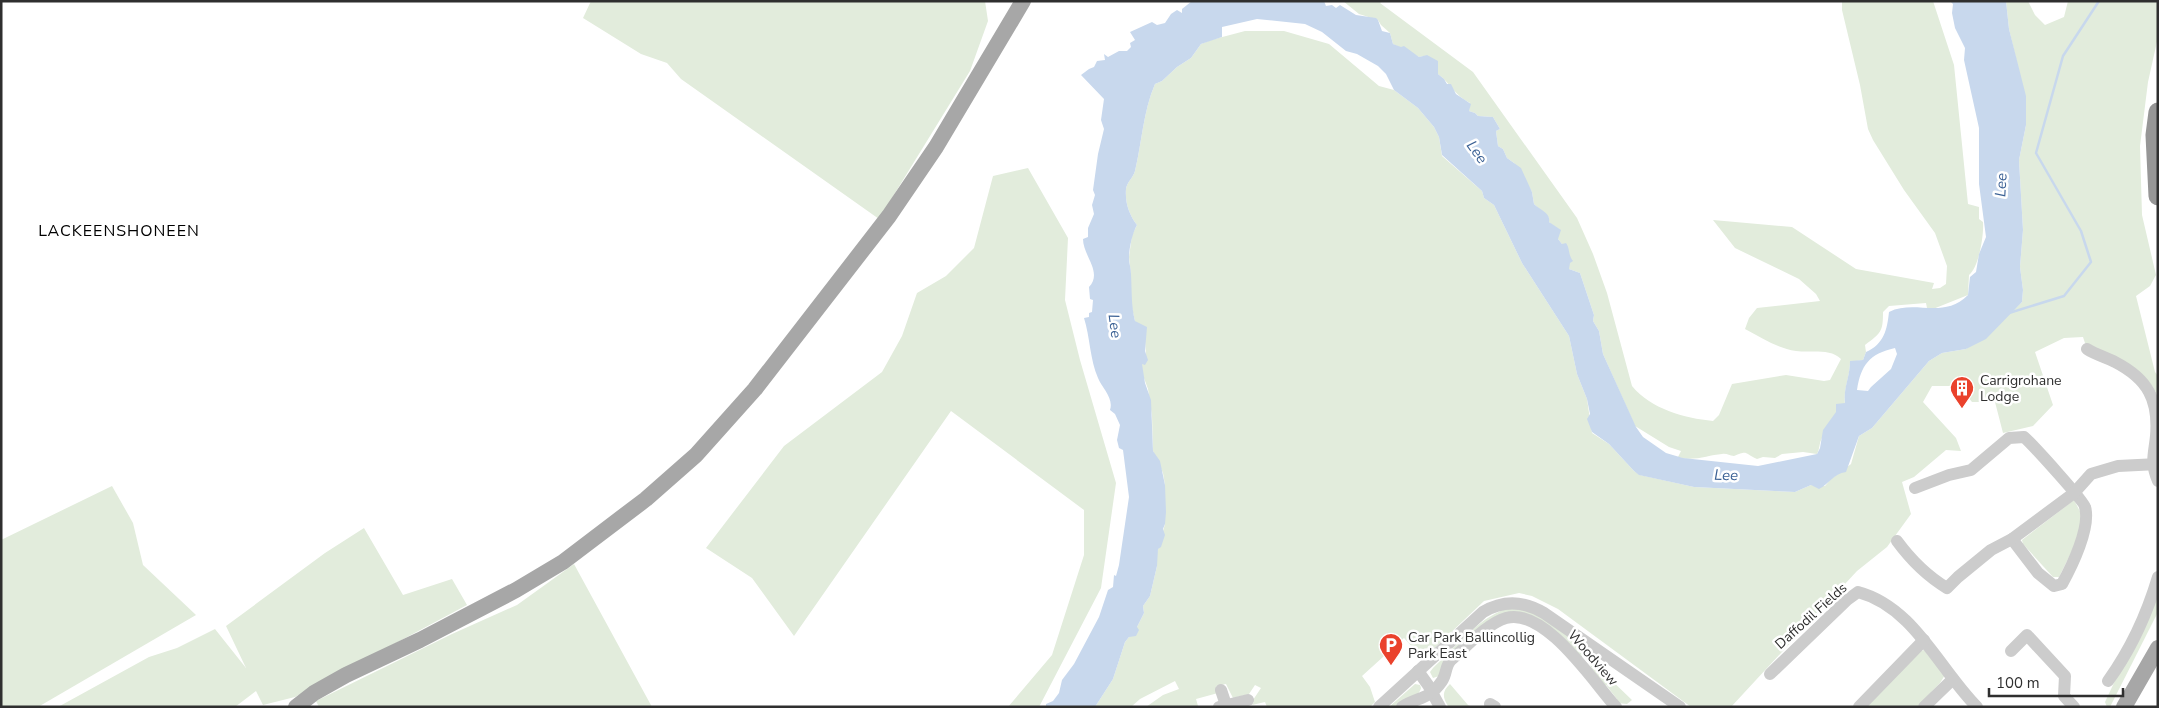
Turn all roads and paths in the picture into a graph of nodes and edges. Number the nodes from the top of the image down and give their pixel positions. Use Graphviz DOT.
graph roads {
  1 [pos="1023,1"];
  2 [pos="2158,112"];
  3 [pos="2158,196"];
  4 [pos="2087,349"];
  5 [pos="2155,463"];
  6 [pos="2158,481"];
  7 [pos="1915,488"];
  8 [pos="2074,492"];
  9 [pos="2012,538"];
  10 [pos="1897,541"];
  11 [pos="2158,577"];
  12 [pos="1924,640"];
  13 [pos="2158,648"];
  14 [pos="2011,651"];
  15 [pos="1418,670"];
  16 [pos="1770,674"];
  17 [pos="1953,679"];
  18 [pos="2108,681"];
  19 [pos="1221,690"];
  20 [pos="1433,692"];
  21 [pos="1248,700"];
  22 [pos="1223,706"];
  23 [pos="296,707"];
  24 [pos="1379,707"];
  25 [pos="1402,707"];
  26 [pos="1440,707"];
  27 [pos="1616,707"];
  28 [pos="1680,707"];
  29 [pos="1859,707"];
  30 [pos="1924,707"];
  31 [pos="1977,707"];
  32 [pos="2074,707"];
  33 [pos="2124,707"];
  1 -- 23 [label="main road"];
  2 -- 3 [label="highway"];
  4 -- 5 [label="street"];
  5 -- 6 [label="street"];
  5 -- 8 [label="street"];
  7 -- 8 [label="street"];
  8 -- 9 [label="street"];
  8 -- 9 [label="street"];
  9 -- 10 [label="street"];
  11 -- 18 [label="street"];
  12 -- 16 [label="street, Daffodil Fields"];
  12 -- 17 [label="street, Daffodil Fields"];
  12 -- 29 [label="street"];
  13 -- 33 [label="main road"];
  14 -- 32 [label="street"];
  15 -- 20 [label="street"];
  15 -- 24 [label="street"];
  15 -- 28 [label="street"];
  17 -- 30 [label="street"];
  17 -- 31 [label="street, Daffodil Fields"];
  19 -- 22 [label="street"];
  20 -- 25 [label="street"];
  20 -- 26 [label="street"];
  20 -- 27 [label="street, Woodview"];
  21 -- 22 [label="street"];
}
